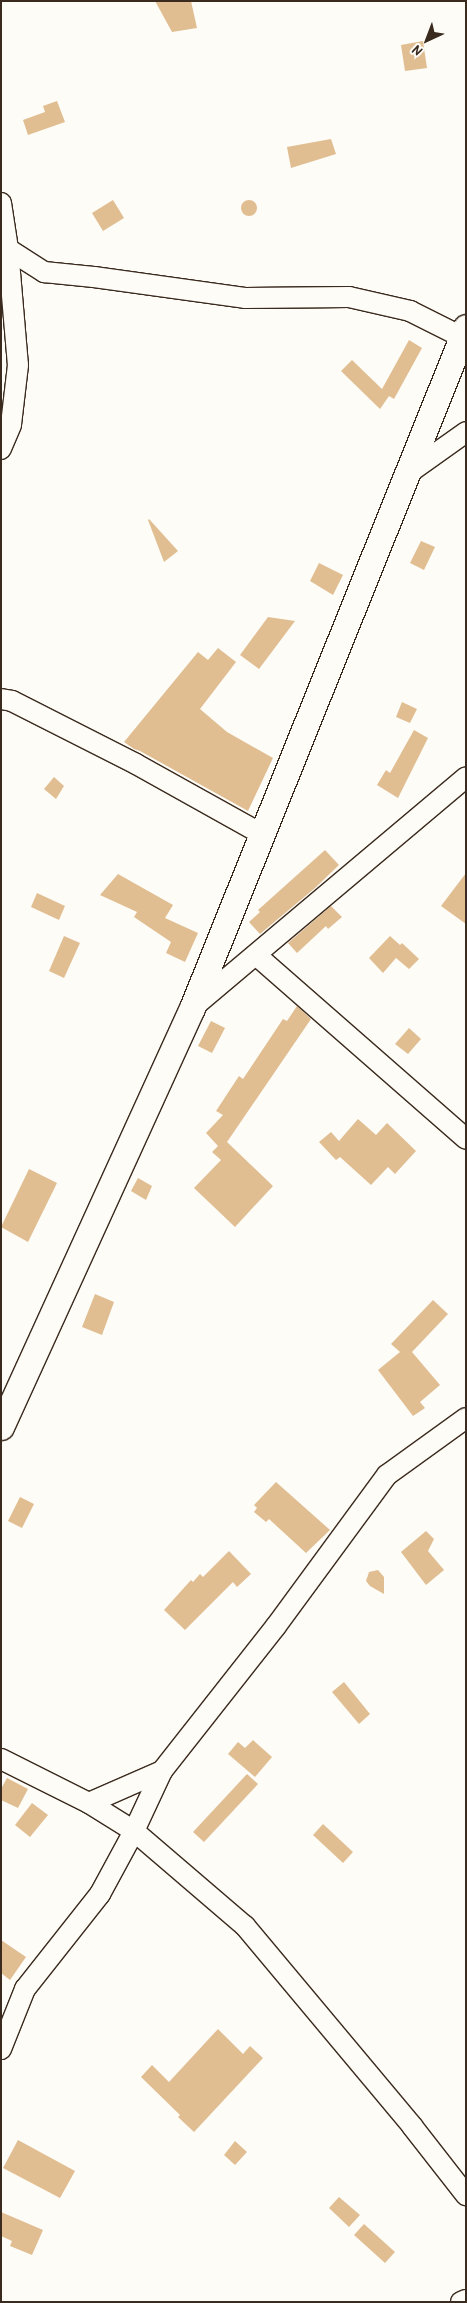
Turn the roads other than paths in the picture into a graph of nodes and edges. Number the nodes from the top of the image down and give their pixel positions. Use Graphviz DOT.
graph roads {
  1 [pos="1,203"];
  2 [pos="8,249"];
  3 [pos="464,335"];
  4 [pos="466,432"];
  5 [pos="1,449"];
  6 [pos="407,474"];
  7 [pos="1,699"];
  8 [pos="466,776"];
  9 [pos="262,834"];
  10 [pos="256,955"];
  11 [pos="192,1008"];
  12 [pos="466,1139"];
  13 [pos="8,1392"];
  14 [pos="466,1418"];
  15 [pos="1,1427"];
  16 [pos="1,1759"];
  17 [pos="162,1771"];
  18 [pos="88,1803"];
  19 [pos="134,1832"];
  20 [pos="1,2049"];
  21 [pos="466,2195"];
  22 [pos="466,2300"];
  23 [pos="461,2302"];
  1 -- 2 [label="street"];
  2 -- 3 [label="street"];
  2 -- 5 [label="street"];
  3 -- 6 [label="main road"];
  4 -- 6 [label="street"];
  6 -- 9 [label="main road"];
  7 -- 9 [label="street"];
  8 -- 10 [label="street"];
  9 -- 11 [label="main road"];
  10 -- 11 [label="street"];
  10 -- 12 [label="street"];
  11 -- 13 [label="main road"];
  13 -- 15 [label="main road"];
  14 -- 17 [label="street"];
  16 -- 18 [label="street"];
  17 -- 18 [label="street"];
  17 -- 19 [label="street"];
  18 -- 19 [label="street"];
  19 -- 20 [label="street"];
  19 -- 21 [label="street"];
  22 -- 23 [label="street"];
}
